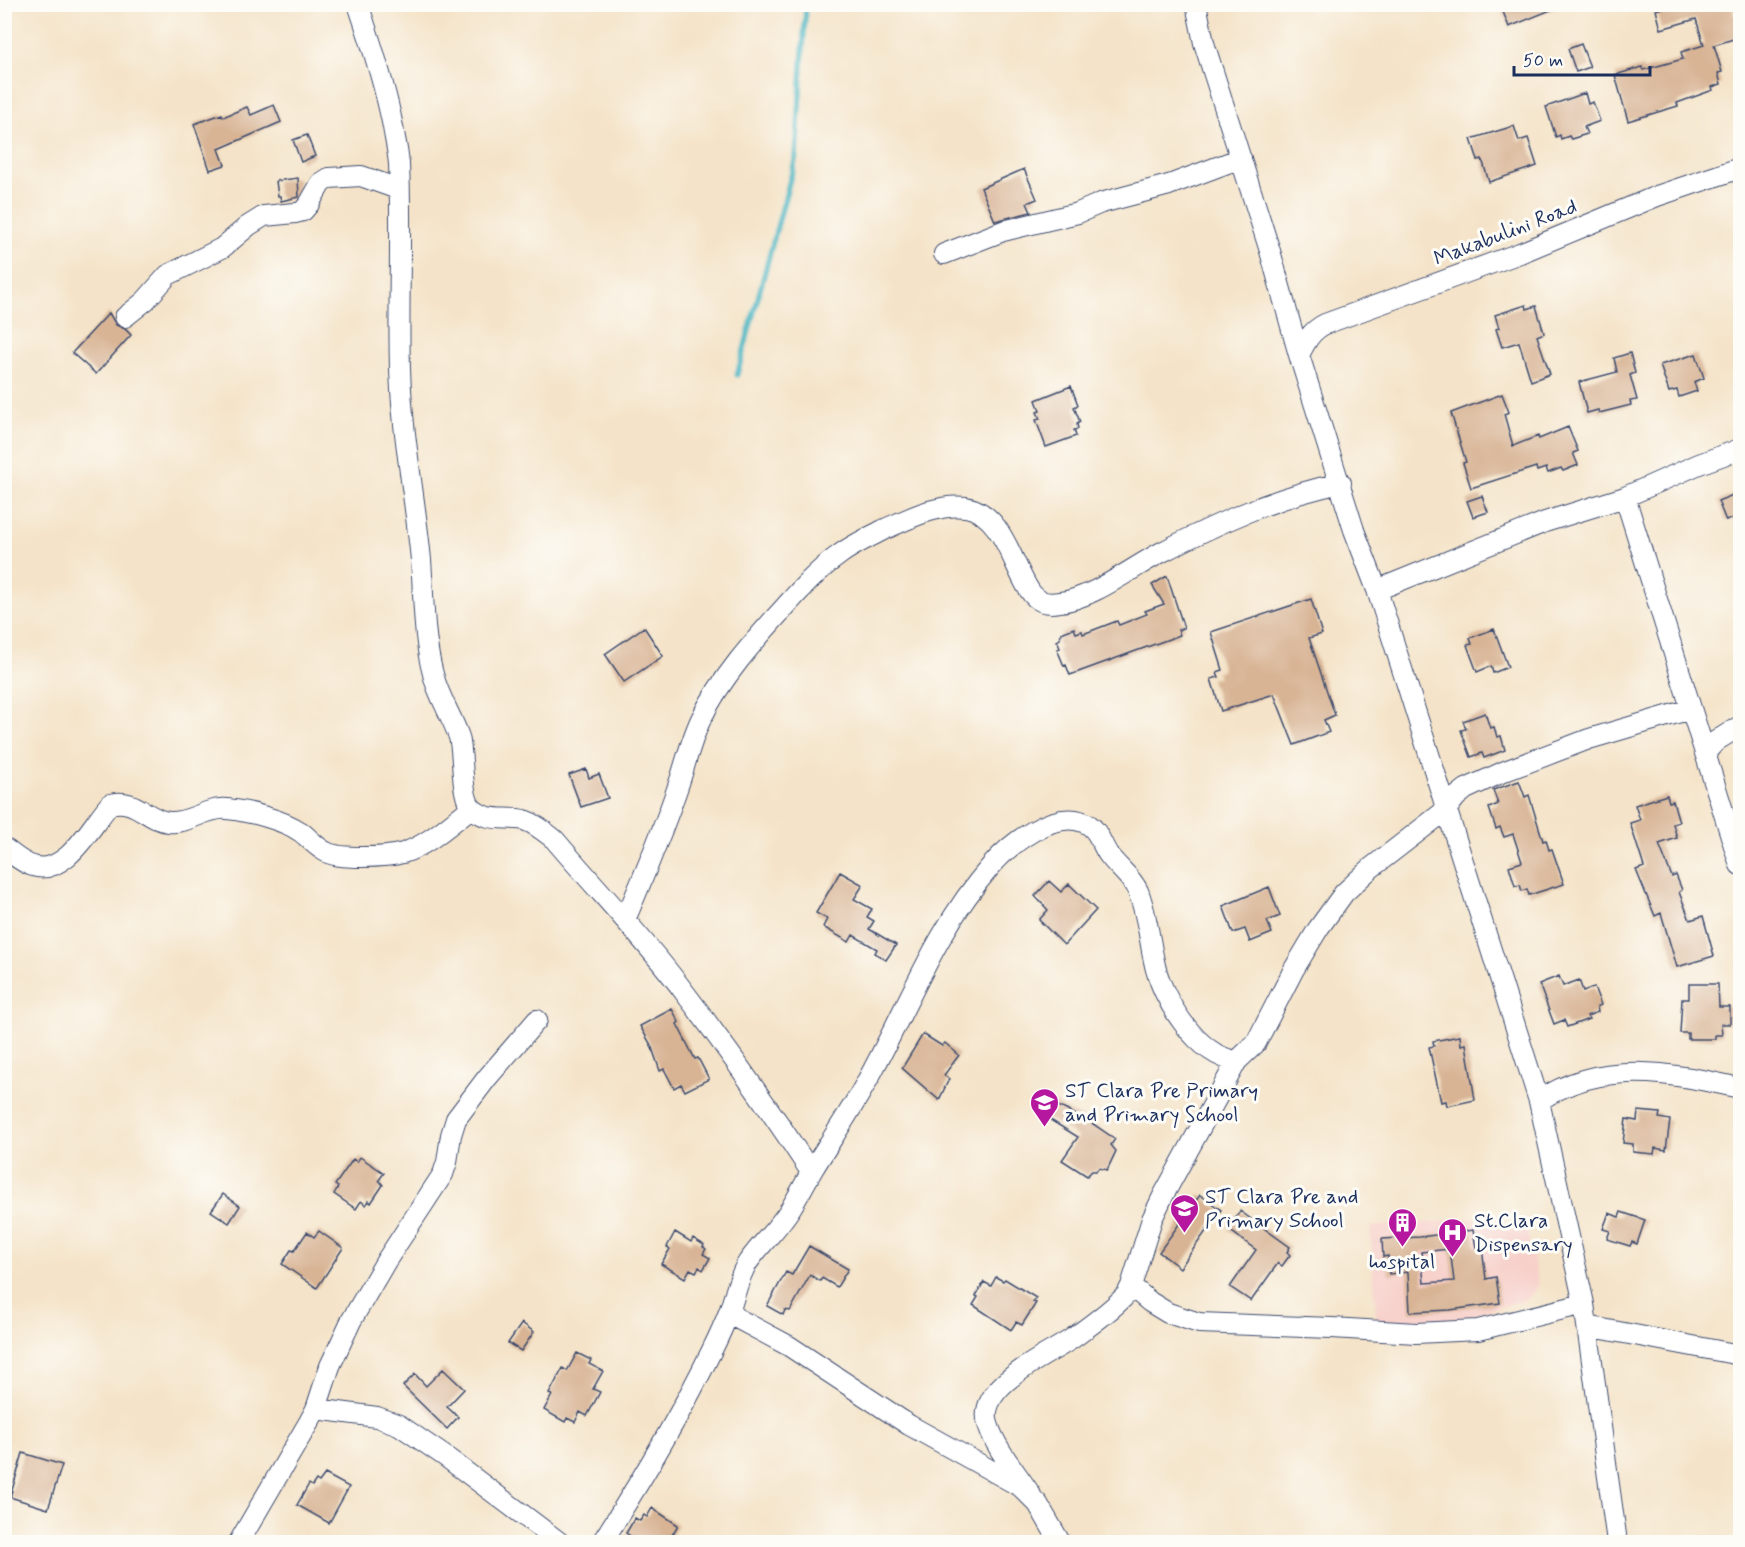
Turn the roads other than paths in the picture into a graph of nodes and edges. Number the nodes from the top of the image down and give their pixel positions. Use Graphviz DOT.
graph roads {
  1 [pos="358,4"];
  2 [pos="1196,4"];
  3 [pos="1241,158"];
  4 [pos="1740,168"];
  5 [pos="398,189"];
  6 [pos="944,254"];
  7 [pos="125,317"];
  8 [pos="1299,355"];
  9 [pos="1740,449"];
  10 [pos="1341,483"];
  11 [pos="1625,496"];
  12 [pos="1377,590"];
  13 [pos="1691,710"];
  14 [pos="1740,726"];
  15 [pos="1705,753"];
  16 [pos="471,808"];
  17 [pos="1446,810"];
  18 [pos="4,848"];
  19 [pos="1740,865"];
  20 [pos="625,920"];
  21 [pos="537,1020"];
  22 [pos="1237,1061"];
  23 [pos="1740,1088"];
  24 [pos="1539,1101"];
  25 [pos="811,1172"];
  26 [pos="1131,1286"];
  27 [pos="1584,1304"];
  28 [pos="729,1314"];
  29 [pos="1587,1326"];
  30 [pos="1740,1355"];
  31 [pos="316,1408"];
  32 [pos="1031,1495"];
  33 [pos="239,1542"];
  34 [pos="559,1542"];
  35 [pos="602,1542"];
  36 [pos="1060,1542"];
  37 [pos="1617,1542"];
  1 -- 5 [label="street"];
  2 -- 3 [label="street"];
  3 -- 6 [label="street"];
  3 -- 8 [label="street"];
  4 -- 8 [label="street, Makabulini Road"];
  5 -- 7 [label="street"];
  5 -- 16 [label="street"];
  8 -- 10 [label="street"];
  9 -- 11 [label="street"];
  10 -- 12 [label="street"];
  10 -- 20 [label="street"];
  11 -- 12 [label="street"];
  11 -- 13 [label="street"];
  12 -- 17 [label="street"];
  13 -- 15 [label="street"];
  13 -- 17 [label="street"];
  14 -- 15 [label="street"];
  15 -- 19 [label="street"];
  16 -- 18 [label="street"];
  16 -- 20 [label="street"];
  17 -- 22 [label="street"];
  17 -- 24 [label="street"];
  20 -- 25 [label="street"];
  21 -- 31 [label="street"];
  22 -- 25 [label="street"];
  22 -- 26 [label="street"];
  23 -- 24 [label="street"];
  24 -- 27 [label="street"];
  25 -- 28 [label="street"];
  26 -- 27 [label="street"];
  26 -- 32 [label="street"];
  27 -- 29 [label="street"];
  28 -- 32 [label="street"];
  28 -- 35 [label="street"];
  29 -- 30 [label="street"];
  29 -- 37 [label="street"];
  31 -- 33 [label="street"];
  31 -- 34 [label="street"];
  32 -- 36 [label="street"];
}
